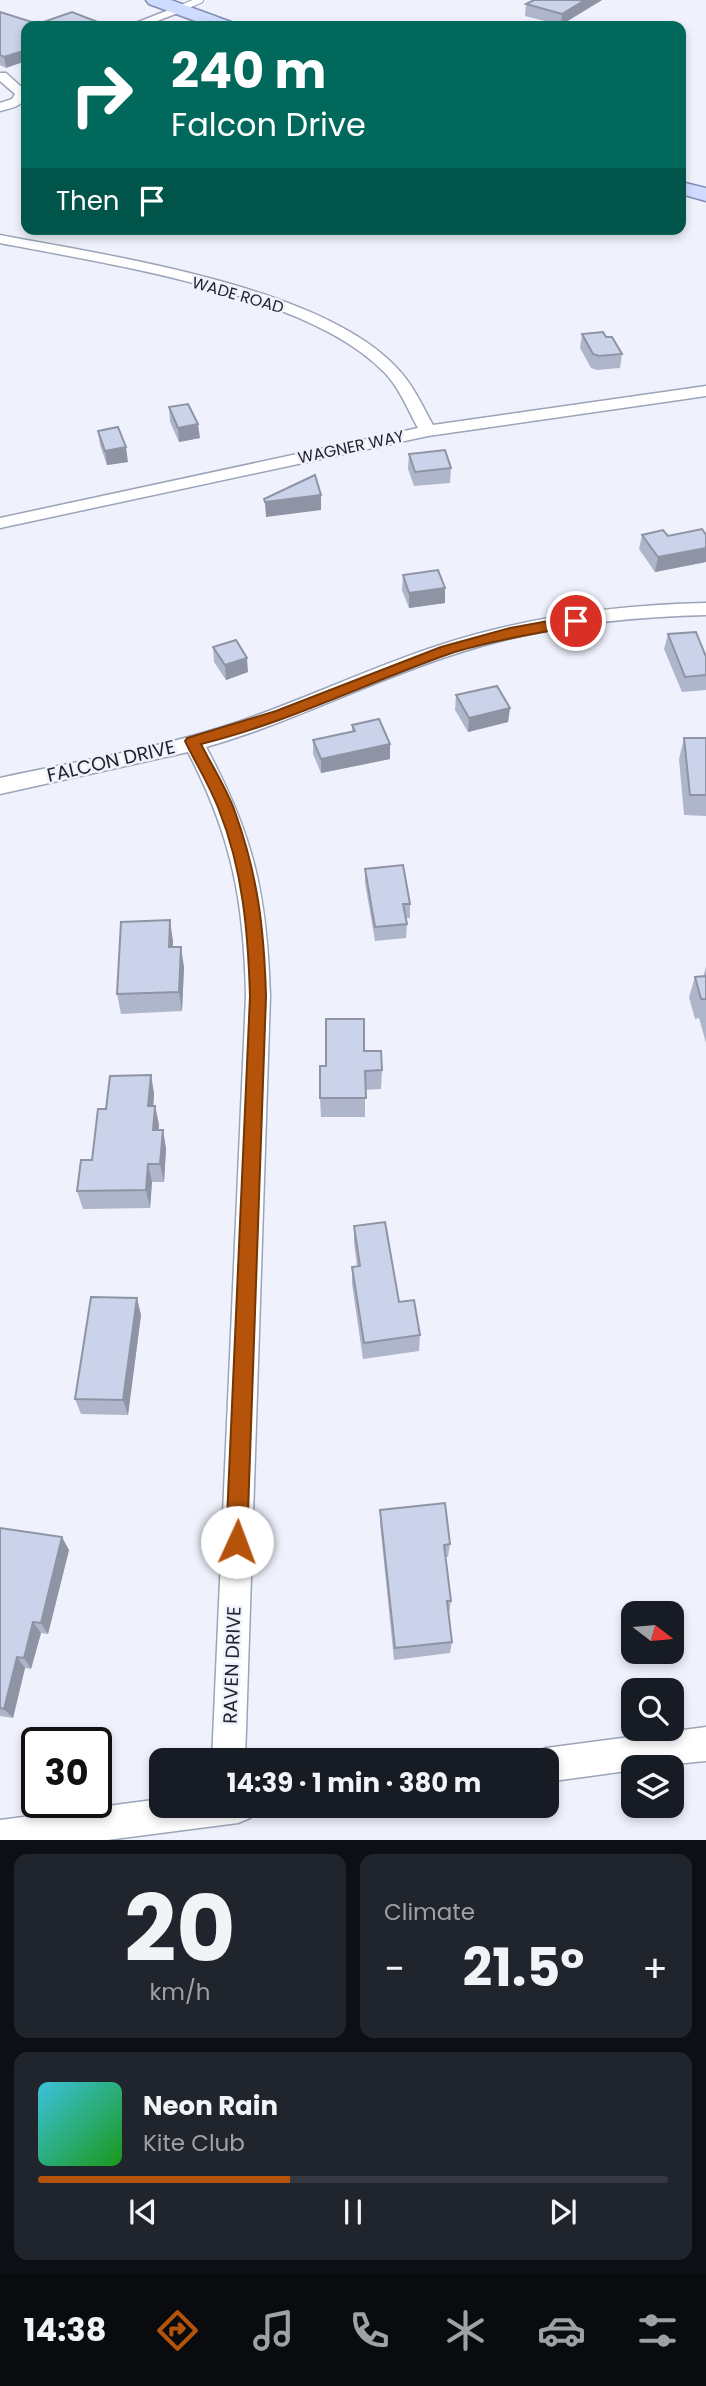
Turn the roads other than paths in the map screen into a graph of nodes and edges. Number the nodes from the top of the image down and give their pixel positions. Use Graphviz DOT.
graph roads {
  1 [pos="155,0"];
  2 [pos="200,0"];
  3 [pos="179,9"];
  4 [pos="147,21"];
  5 [pos="211,21"];
  6 [pos="5,75"];
  7 [pos="21,93"];
  8 [pos="21,95"];
  9 [pos="0,107"];
  10 [pos="686,189"];
  11 [pos="706,195"];
  12 [pos="0,240"];
  13 [pos="706,391"];
  14 [pos="428,431"];
  15 [pos="0,523"];
  16 [pos="706,609"];
  17 [pos="192,741"];
  18 [pos="0,786"];
  19 [pos="706,1744"];
  20 [pos="228,1748"];
  21 [pos="559,1763"];
  22 [pos="149,1818"];
  23 [pos="0,1837"];
  1 -- 3 [label="main road"];
  2 -- 3 [label="lane"];
  3 -- 4 [label="street"];
  3 -- 5 [label="main road"];
  6 -- 7 [label="street"];
  8 -- 9 [label="street"];
  10 -- 11 [label="main road"];
  12 -- 14 [label="street, WADE ROAD"];
  13 -- 14 [label="street, WAGNER WAY"];
  14 -- 15 [label="street, WAGNER WAY"];
  16 -- 17 [label="street, FALCON DRIVE"];
  17 -- 18 [label="street, FALCON DRIVE"];
  17 -- 20 [label="street, RAVEN DRIVE"];
  19 -- 21 [label="street"];
  22 -- 23 [label="street"];
}
